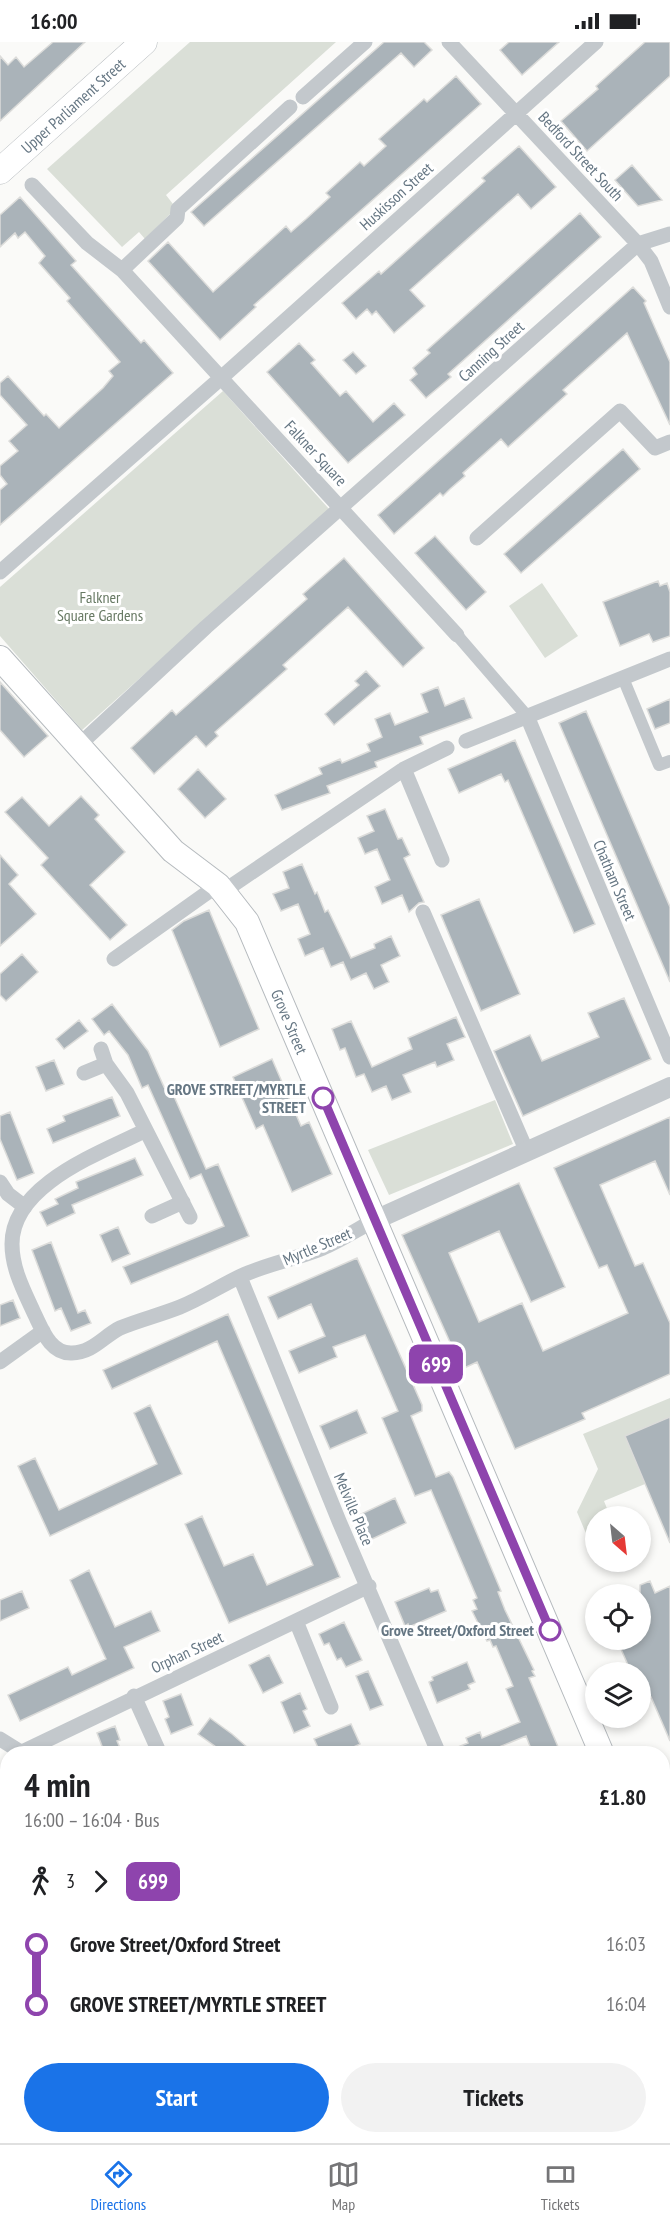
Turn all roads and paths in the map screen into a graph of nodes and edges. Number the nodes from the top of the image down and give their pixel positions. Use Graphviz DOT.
graph roads {
  1 [pos="144,42"];
  2 [pos="365,42"];
  3 [pos="449,42"];
  4 [pos="596,42"];
  5 [pos="303,97"];
  6 [pos="290,107"];
  7 [pos="516,113"];
  8 [pos="0,171"];
  9 [pos="32,184"];
  10 [pos="670,234"];
  11 [pos="638,244"];
  12 [pos="122,270"];
  13 [pos="670,307"];
  14 [pos="221,378"];
  15 [pos="670,442"];
  16 [pos="342,508"];
  17 [pos="477,538"];
  18 [pos="0,572"];
  19 [pos="457,635"];
  20 [pos="0,657"];
  21 [pos="670,659"];
  22 [pos="623,678"];
  23 [pos="526,716"];
  24 [pos="466,741"];
  25 [pos="78,746"];
  26 [pos="447,748"];
  27 [pos="670,761"];
  28 [pos="404,769"];
  29 [pos="442,860"];
  30 [pos="221,888"];
  31 [pos="423,912"];
  32 [pos="114,959"];
  33 [pos="100,1049"];
  34 [pos="670,1058"];
  35 [pos="106,1064"];
  36 [pos="84,1073"];
  37 [pos="670,1087"];
  38 [pos="144,1131"];
  39 [pos="527,1152"];
  40 [pos="0,1182"];
  41 [pos="183,1202"];
  42 [pos="25,1207"];
  43 [pos="152,1216"];
  44 [pos="190,1217"];
  45 [pos="375,1220"];
  46 [pos="6,1242"];
  47 [pos="240,1277"];
  48 [pos="43,1331"];
  49 [pos="0,1362"];
  50 [pos="369,1586"];
  51 [pos="296,1621"];
  52 [pos="134,1696"];
  53 [pos="331,1707"];
  54 [pos="37,1746"];
  55 [pos="156,1746"];
  56 [pos="436,1746"];
  57 [pos="599,1746"];
  1 -- 8 [label="highway, Upper Parliament Street"];
  2 -- 5 [label="street"];
  3 -- 7 [label="street, Bedford Street South"];
  4 -- 7 [label="street, Huskisson Street"];
  6 -- 12 [label="street"];
  7 -- 11 [label="street, Bedford Street South"];
  7 -- 14 [label="street, Huskisson Street"];
  9 -- 12 [label="street, Falkner Square"];
  10 -- 11 [label="street, Canning Street"];
  11 -- 13 [label="street, Bedford Street South"];
  11 -- 16 [label="street, Canning Street"];
  12 -- 14 [label="street, Falkner Square"];
  14 -- 16 [label="street, Falkner Square"];
  14 -- 18 [label="street"];
  15 -- 17 [label="street"];
  16 -- 19 [label="street"];
  16 -- 25 [label="street, Falkner Square"];
  19 -- 23 [label="street"];
  20 -- 25 [label="main road, Grove Street"];
  21 -- 22 [label="street"];
  22 -- 23 [label="street"];
  22 -- 27 [label="street"];
  23 -- 24 [label="street"];
  23 -- 34 [label="street, Chatham Street"];
  25 -- 30 [label="main road, Grove Street"];
  26 -- 28 [label="street"];
  28 -- 29 [label="street"];
  28 -- 30 [label="street"];
  30 -- 32 [label="street"];
  30 -- 45 [label="main road, Grove Street"];
  31 -- 39 [label="street"];
  33 -- 35 [label="street"];
  35 -- 36 [label="street"];
  35 -- 38 [label="street"];
  37 -- 39 [label="street, Myrtle Street"];
  38 -- 41 [label="street"];
  38 -- 42 [label="street"];
  39 -- 45 [label="street, Myrtle Street"];
  40 -- 42 [label="street"];
  41 -- 43 [label="street"];
  41 -- 44 [label="street"];
  42 -- 46 [label="street"];
  45 -- 47 [label="street, Myrtle Street"];
  45 -- 57 [label="main road, Grove Street"];
  46 -- 48 [label="street"];
  47 -- 48 [label="street, Myrtle Street"];
  47 -- 50 [label="street, Melville Place"];
  48 -- 49 [label="street"];
  50 -- 51 [label="street, Orphan Street"];
  50 -- 56 [label="street, Melville Place"];
  51 -- 52 [label="street, Orphan Street"];
  51 -- 53 [label="street"];
  52 -- 54 [label="street, Orphan Street"];
  52 -- 55 [label="street"];
}
